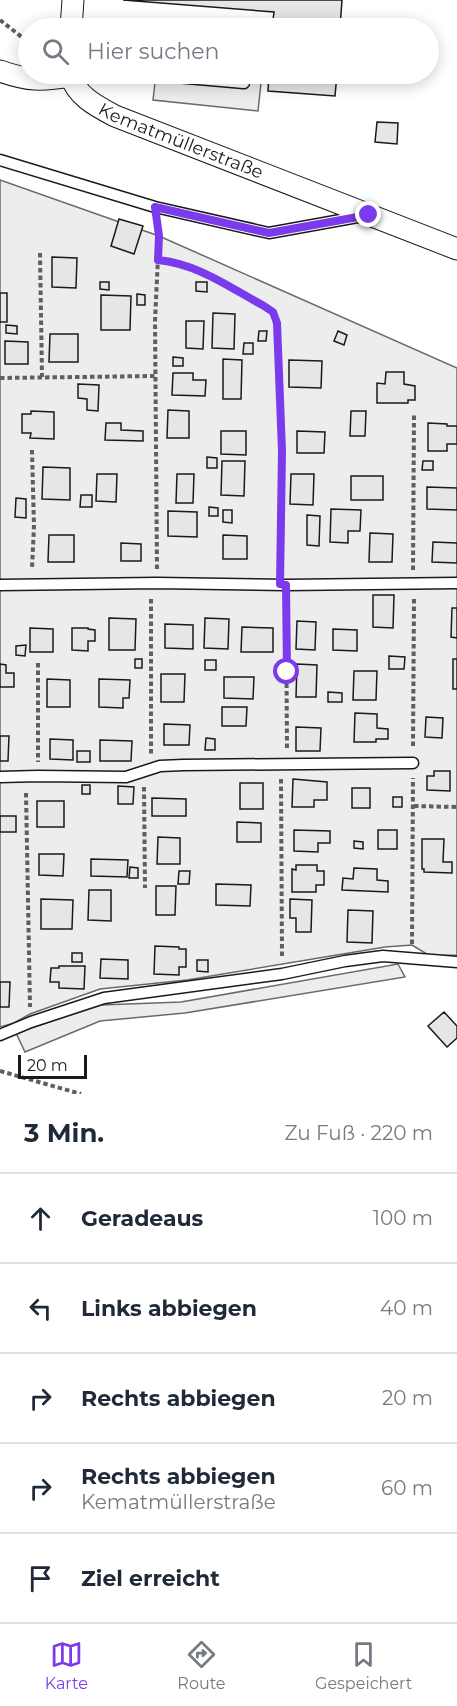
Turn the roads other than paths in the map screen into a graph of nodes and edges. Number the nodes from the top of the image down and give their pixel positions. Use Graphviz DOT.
graph roads {
  1 [pos="73,0"];
  2 [pos="75,18"];
  3 [pos="0,72"];
  4 [pos="18,77"];
  5 [pos="75,84"];
  6 [pos="0,160"];
  7 [pos="369,215"];
  8 [pos="457,249"];
  9 [pos="457,583"];
  10 [pos="0,585"];
  11 [pos="413,763"];
  12 [pos="0,777"];
  13 [pos="457,962"];
  14 [pos="0,1035"];
  1 -- 2 [label="street"];
  3 -- 4 [label="street, Kematmüllerstraße"];
  5 -- 7 [label="street, Kematmüllerstraße"];
  6 -- 7 [label="lane"];
  7 -- 8 [label="street, Kematmüllerstraße"];
  9 -- 10 [label="lane"];
  11 -- 12 [label="lane"];
  13 -- 14 [label="lane"];
}
